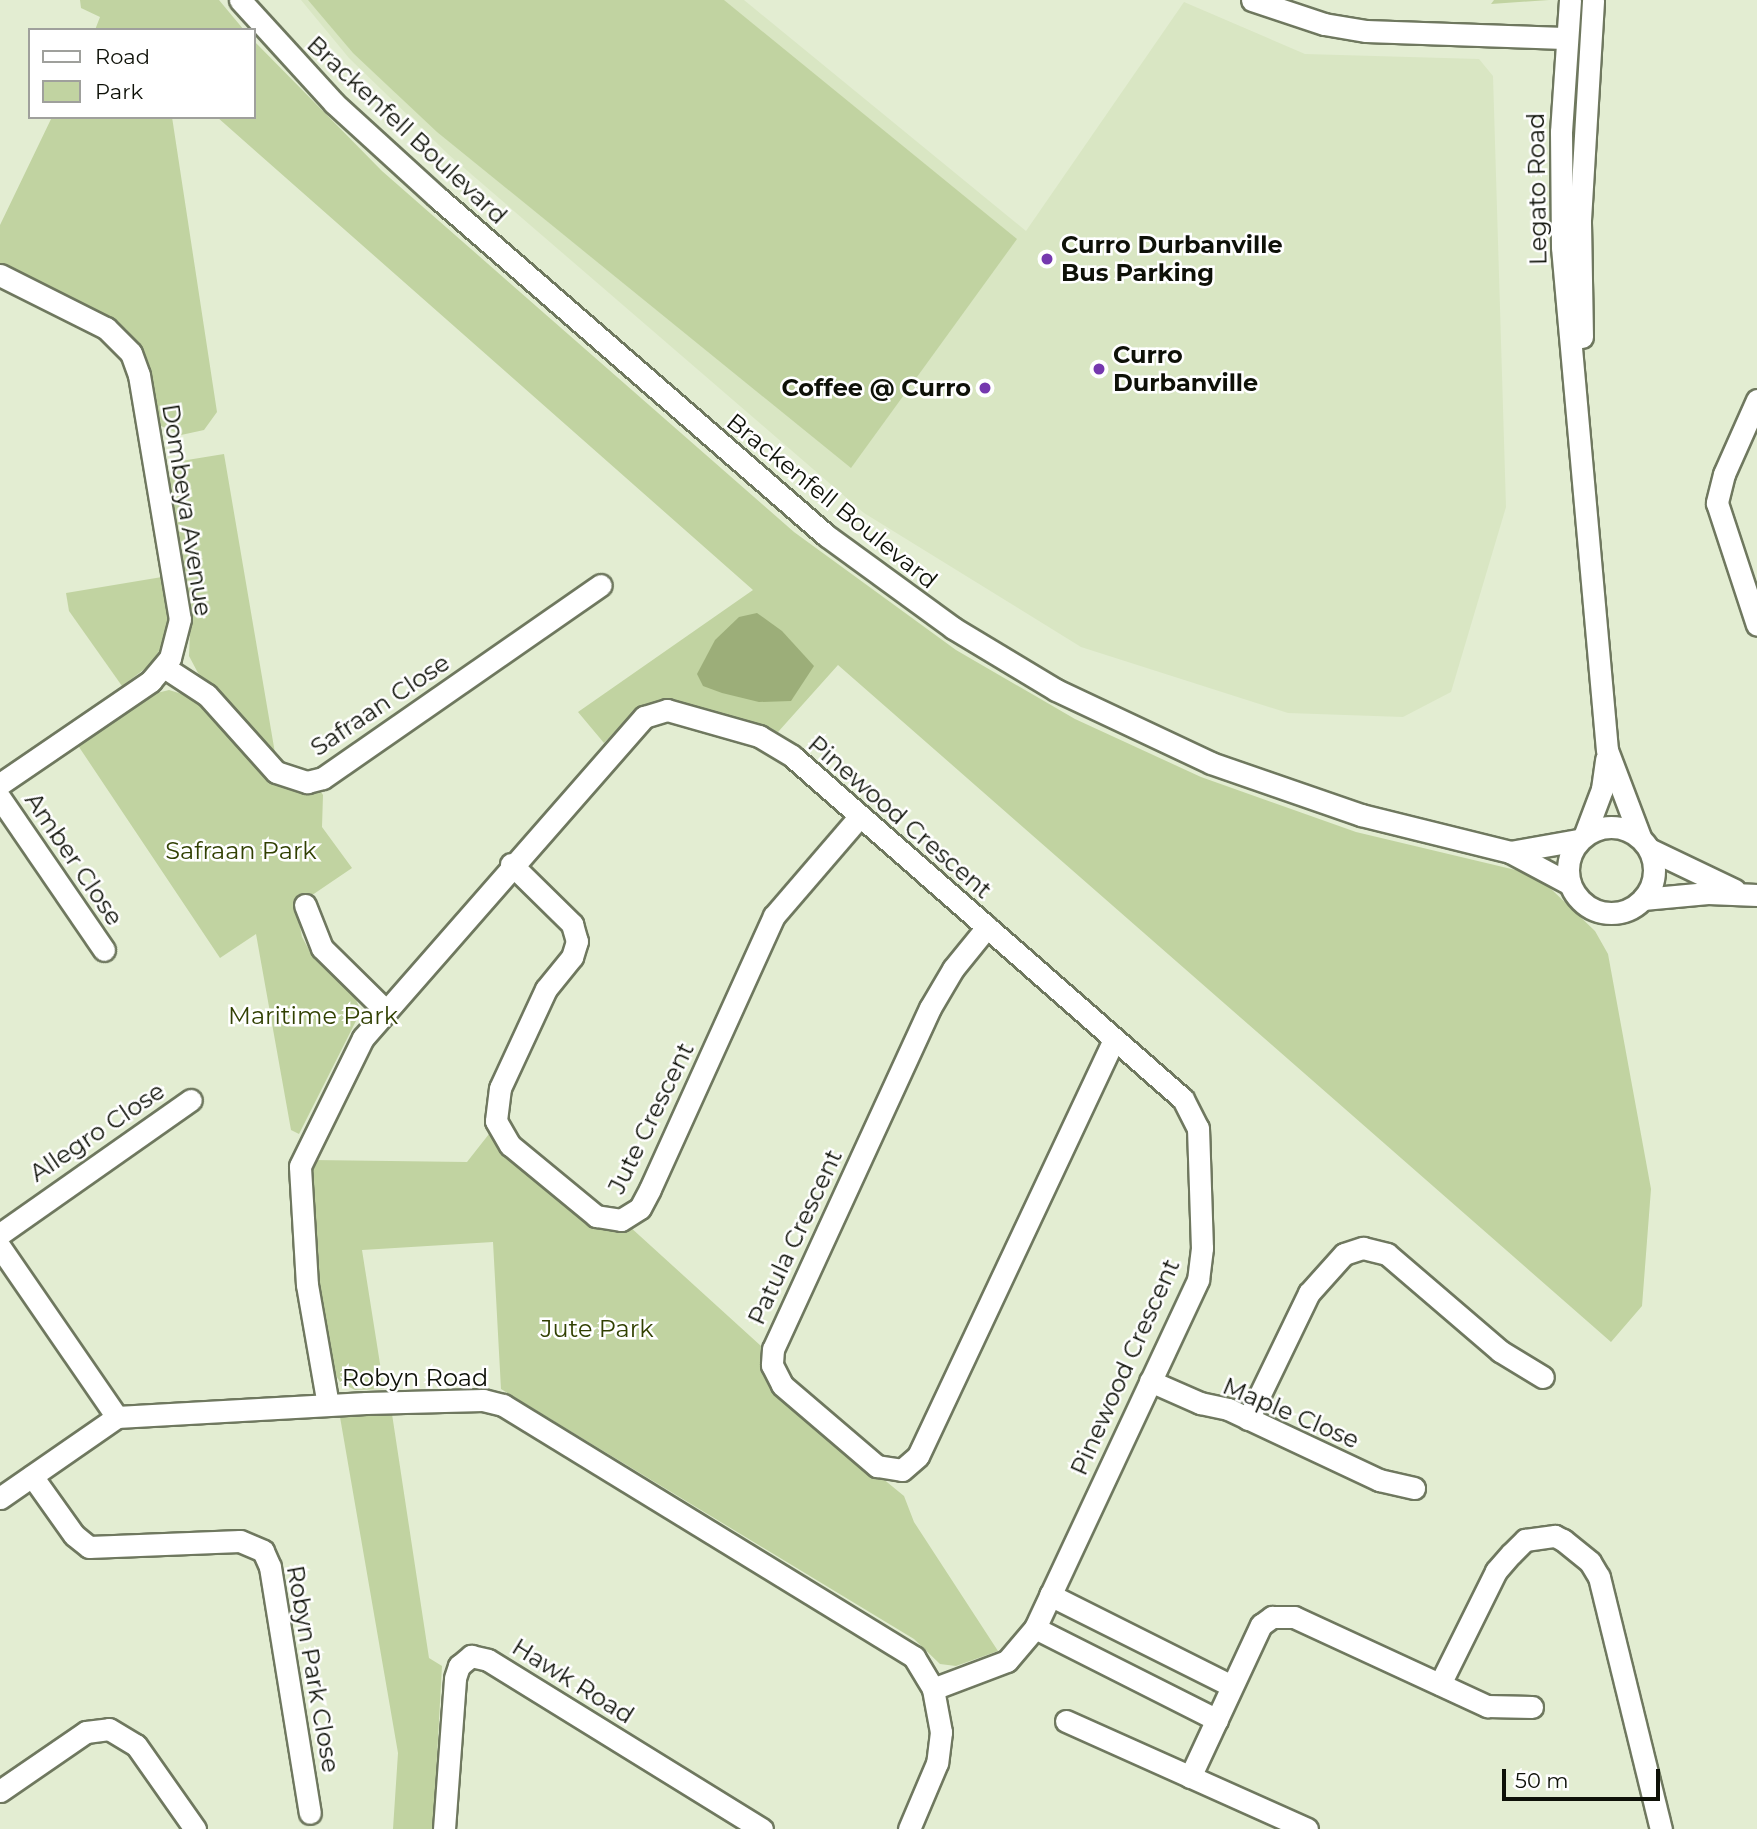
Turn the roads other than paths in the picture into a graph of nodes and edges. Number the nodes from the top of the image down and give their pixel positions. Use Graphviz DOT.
graph roads {
  1 [pos="240,0"];
  2 [pos="1252,0"];
  3 [pos="1570,0"];
  4 [pos="1580,0"];
  5 [pos="1593,0"];
  6 [pos="1564,38"];
  7 [pos="1580,220"];
  8 [pos="0,275"];
  9 [pos="1577,377"];
  10 [pos="1757,400"];
  11 [pos="1748,561"];
  12 [pos="601,585"];
  13 [pos="1757,625"];
  14 [pos="164,667"];
  15 [pos="1607,750"];
  16 [pos="0,784"];
  17 [pos="0,799"];
  18 [pos="860,816"];
  19 [pos="1582,837"];
  20 [pos="1644,843"];
  21 [pos="1510,852"];
  22 [pos="511,864"];
  23 [pos="1570,884"];
  24 [pos="1748,894"];
  25 [pos="1643,899"];
  26 [pos="305,905"];
  27 [pos="987,927"];
  28 [pos="104,950"];
  29 [pos="385,1010"];
  30 [pos="1114,1039"];
  31 [pos="191,1100"];
  32 [pos="0,1234"];
  33 [pos="0,1247"];
  34 [pos="1543,1377"];
  35 [pos="1150,1381"];
  36 [pos="328,1405"];
  37 [pos="117,1417"];
  38 [pos="1248,1419"];
  39 [pos="32,1476"];
  40 [pos="1413,1488"];
  41 [pos="0,1498"];
  42 [pos="1050,1595"];
  43 [pos="1035,1628"];
  44 [pos="1440,1684"];
  45 [pos="1232,1686"];
  46 [pos="933,1689"];
  47 [pos="1532,1707"];
  48 [pos="1217,1720"];
  49 [pos="1066,1721"];
  50 [pos="1190,1777"];
  51 [pos="0,1791"];
  52 [pos="310,1813"];
  53 [pos="195,1829"];
  54 [pos="444,1829"];
  55 [pos="762,1829"];
  56 [pos="909,1829"];
  57 [pos="1307,1829"];
  58 [pos="1661,1829"];
  1 -- 21 [label="street, Brackenfell Boulevard"];
  2 -- 6 [label="street"];
  3 -- 6 [label="street, Legato Road"];
  4 -- 6 [label="street"];
  5 -- 7 [label="street, Legato Road"];
  6 -- 7 [label="street"];
  6 -- 9 [label="street, Legato Road"];
  7 -- 9 [label="street, Legato Road"];
  8 -- 14 [label="street, Dombeya Avenue"];
  9 -- 15 [label="street, Legato Road"];
  10 -- 11 [label="street"];
  11 -- 13 [label="street"];
  12 -- 14 [label="street, Safraan Close"];
  14 -- 16 [label="street, Dombeya Avenue"];
  15 -- 19 [label="street, Legato Road"];
  15 -- 20 [label="street, Legato Road"];
  17 -- 28 [label="street, Amber Close"];
  18 -- 22 [label="street, Pinewood Crescent"];
  18 -- 22 [label="street, Jute Crescent"];
  18 -- 27 [label="street, Pinewood Crescent"];
  19 -- 20 [label="street"];
  19 -- 21 [label="street, Brackenfell Boulevard"];
  19 -- 23 [label="street"];
  20 -- 24 [label="street"];
  20 -- 25 [label="street"];
  21 -- 23 [label="street, Brackenfell Boulevard"];
  22 -- 29 [label="street, Pinewood Crescent"];
  23 -- 25 [label="street"];
  24 -- 25 [label="street"];
  26 -- 29 [label="street"];
  27 -- 30 [label="street, Pinewood Crescent"];
  27 -- 30 [label="street, Patula Crescent"];
  29 -- 36 [label="street, Pinewood Crescent"];
  30 -- 35 [label="street, Pinewood Crescent"];
  31 -- 32 [label="street, Allegro Close"];
  33 -- 37 [label="street"];
  34 -- 38 [label="street"];
  35 -- 38 [label="street, Maple Close"];
  35 -- 42 [label="street, Pinewood Crescent"];
  36 -- 37 [label="street, Robyn Road"];
  36 -- 46 [label="street, Robyn Road"];
  37 -- 39 [label="street"];
  38 -- 40 [label="street, Maple Close"];
  39 -- 41 [label="street"];
  39 -- 52 [label="street, Robyn Park Close"];
  42 -- 43 [label="street, Pinewood Crescent"];
  42 -- 45 [label="street"];
  43 -- 46 [label="street, Pinewood Crescent"];
  43 -- 48 [label="street"];
  44 -- 45 [label="street"];
  44 -- 47 [label="street"];
  44 -- 58 [label="street"];
  45 -- 48 [label="street"];
  46 -- 56 [label="street"];
  48 -- 50 [label="street"];
  49 -- 50 [label="street"];
  50 -- 57 [label="street"];
  51 -- 53 [label="street"];
  54 -- 55 [label="street, Hawk Road"];
}
